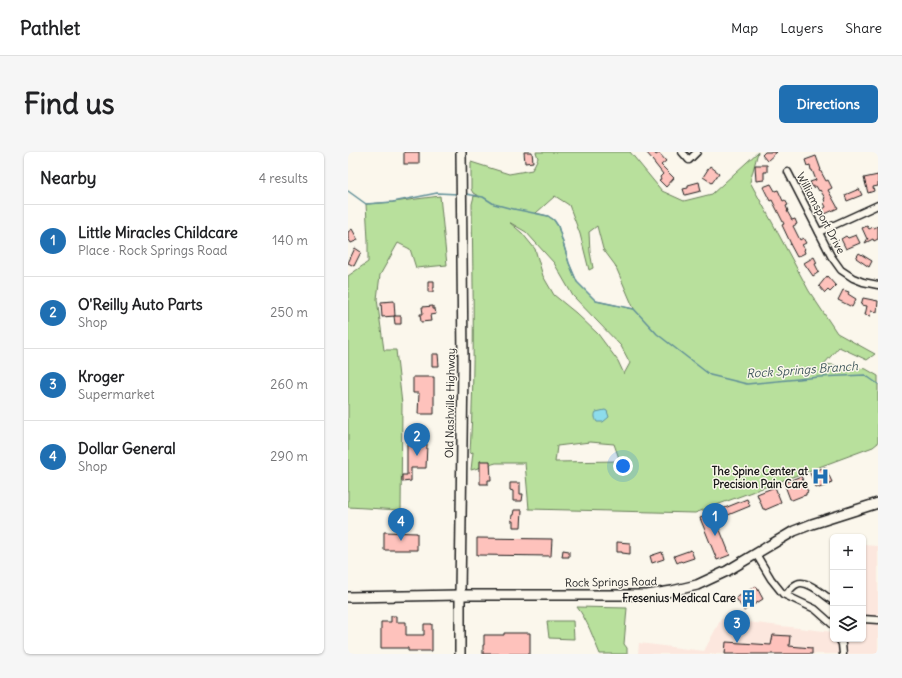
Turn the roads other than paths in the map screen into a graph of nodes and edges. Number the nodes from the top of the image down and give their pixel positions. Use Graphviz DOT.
graph roads {
  1 [pos="461,152"];
  2 [pos="682,152"];
  3 [pos="697,152"];
  4 [pos="788,172"];
  5 [pos="878,205"];
  6 [pos="819,232"];
  7 [pos="878,286"];
  8 [pos="878,503"];
  9 [pos="756,554"];
  10 [pos="460,595"];
  11 [pos="786,595"];
  12 [pos="348,597"];
  13 [pos="830,600"];
  14 [pos="866,619"];
  15 [pos="878,620"];
  16 [pos="830,623"];
  17 [pos="841,642"];
  18 [pos="460,654"];
  19 [pos="843,654"];
  1 -- 10 [label="street, Old Nashville Highway"];
  2 -- 3 [label="street"];
  4 -- 6 [label="street, Williamsport Drive"];
  5 -- 6 [label="street"];
  6 -- 7 [label="street, Williamsport Drive"];
  8 -- 9 [label="street, Rock Springs Road"];
  9 -- 10 [label="street, Rock Springs Road"];
  9 -- 11 [label="street"];
  10 -- 12 [label="street, Rock Springs Road"];
  10 -- 18 [label="street, Old Nashville Highway"];
  11 -- 13 [label="street"];
  11 -- 16 [label="street"];
  14 -- 15 [label="street"];
  17 -- 19 [label="street"];
}
